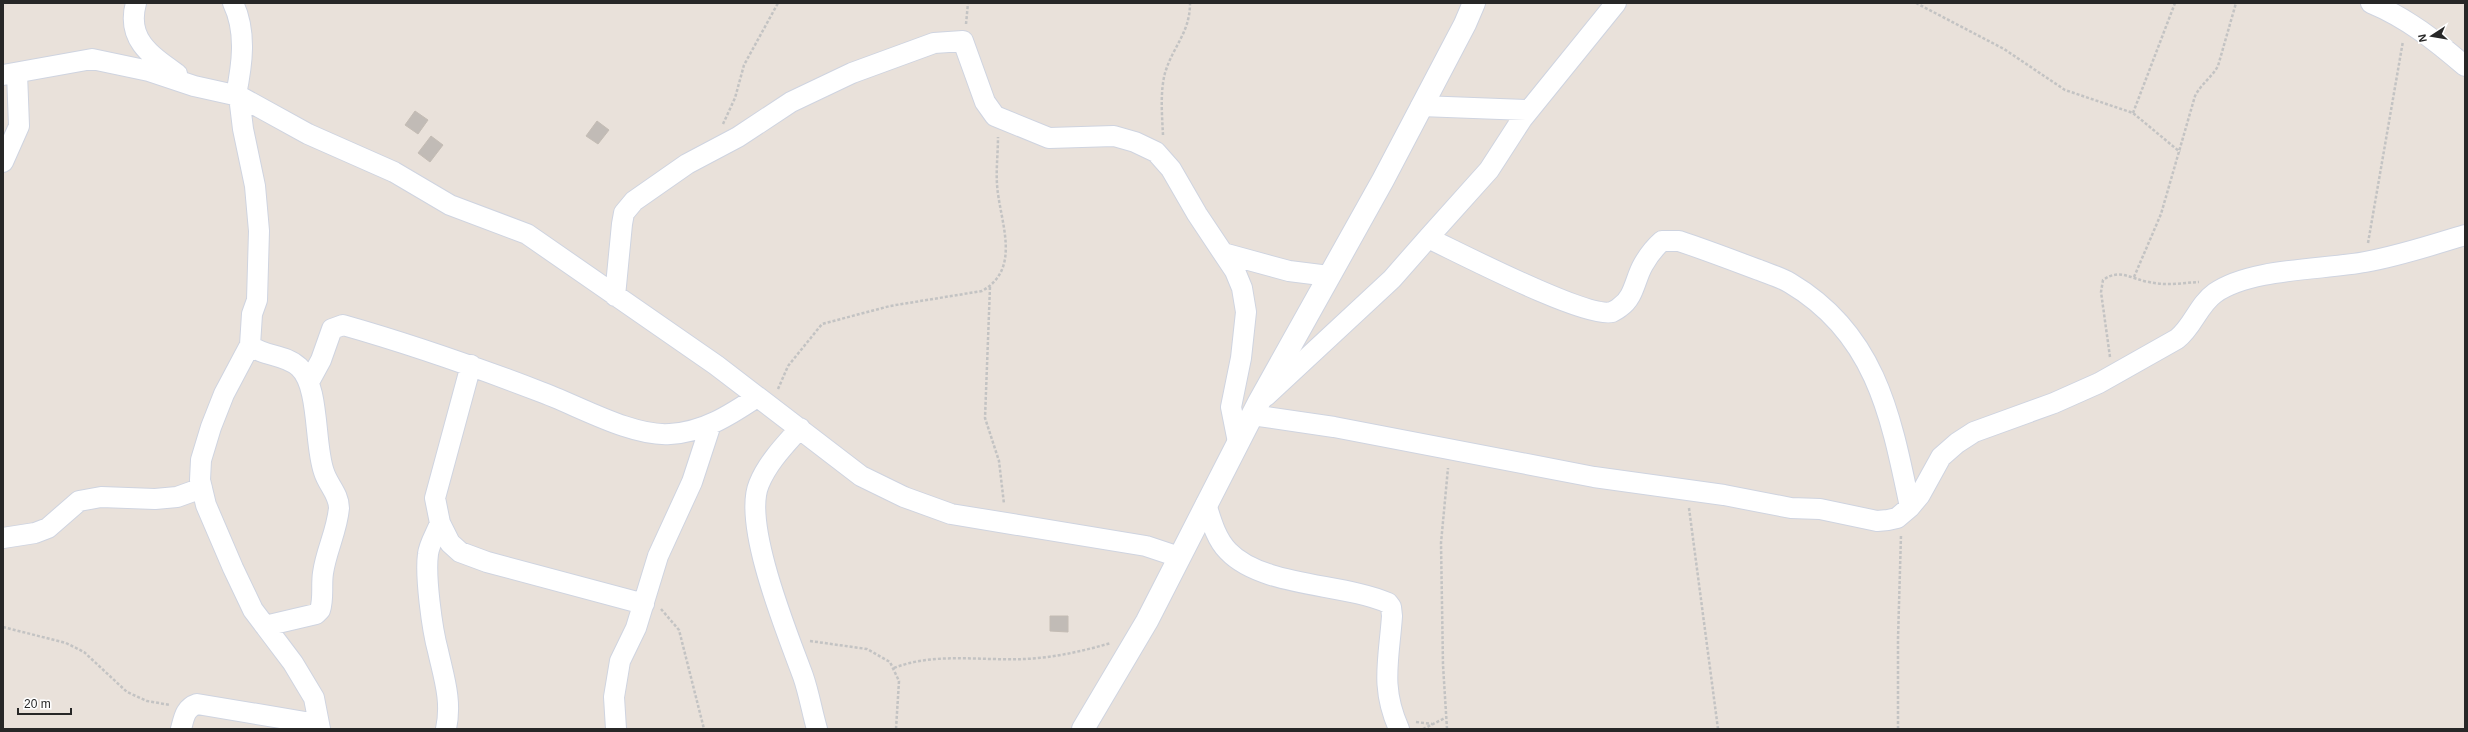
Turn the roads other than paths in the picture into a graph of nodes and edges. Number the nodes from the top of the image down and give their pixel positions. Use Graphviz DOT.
graph roads {
  1 [pos="136,3"];
  2 [pos="234,3"];
  3 [pos="1474,3"];
  4 [pos="1616,3"];
  5 [pos="2371,3"];
  6 [pos="2465,66"];
  7 [pos="10,74"];
  8 [pos="194,86"];
  9 [pos="237,96"];
  10 [pos="1421,106"];
  11 [pos="1528,110"];
  12 [pos="3,162"];
  13 [pos="2465,235"];
  14 [pos="1428,238"];
  15 [pos="1223,253"];
  16 [pos="1329,276"];
  17 [pos="615,296"];
  18 [pos="250,344"];
  19 [pos="471,366"];
  20 [pos="309,382"];
  21 [pos="764,401"];
  22 [pos="1256,408"];
  23 [pos="711,424"];
  24 [pos="800,428"];
  25 [pos="1238,442"];
  26 [pos="202,488"];
  27 [pos="1206,504"];
  28 [pos="1907,510"];
  29 [pos="440,523"];
  30 [pos="3,538"];
  31 [pos="1178,557"];
  32 [pos="645,600"];
  33 [pos="265,626"];
  34 [pos="184,720"];
  35 [pos="318,727"];
  36 [pos="446,729"];
  37 [pos="616,729"];
  38 [pos="817,729"];
  39 [pos="1083,729"];
  40 [pos="1399,729"];
  1 -- 8 [label="street"];
  2 -- 9 [label="street"];
  3 -- 10 [label="main road"];
  4 -- 11 [label="street"];
  5 -- 6 [label="street"];
  7 -- 8 [label="street"];
  7 -- 12 [label="street"];
  8 -- 9 [label="street"];
  9 -- 17 [label="street"];
  9 -- 18 [label="street"];
  10 -- 11 [label="street"];
  10 -- 16 [label="main road"];
  11 -- 14 [label="street"];
  13 -- 28 [label="street"];
  14 -- 22 [label="street"];
  14 -- 28 [label="street"];
  15 -- 16 [label="street"];
  15 -- 17 [label="street"];
  15 -- 25 [label="street"];
  16 -- 22 [label="main road"];
  17 -- 21 [label="street"];
  18 -- 20 [label="street"];
  18 -- 26 [label="street"];
  19 -- 20 [label="street"];
  19 -- 23 [label="street"];
  19 -- 29 [label="street"];
  20 -- 33 [label="street"];
  21 -- 23 [label="street"];
  21 -- 24 [label="street"];
  22 -- 25 [label="main road"];
  22 -- 28 [label="street"];
  23 -- 32 [label="street"];
  24 -- 31 [label="street"];
  24 -- 38 [label="street"];
  25 -- 27 [label="main road"];
  26 -- 30 [label="street"];
  26 -- 33 [label="street"];
  27 -- 31 [label="main road"];
  27 -- 40 [label="street"];
  29 -- 32 [label="street"];
  29 -- 36 [label="street"];
  31 -- 39 [label="main road"];
  32 -- 37 [label="street"];
  33 -- 35 [label="street"];
  34 -- 35 [label="street"];
}
